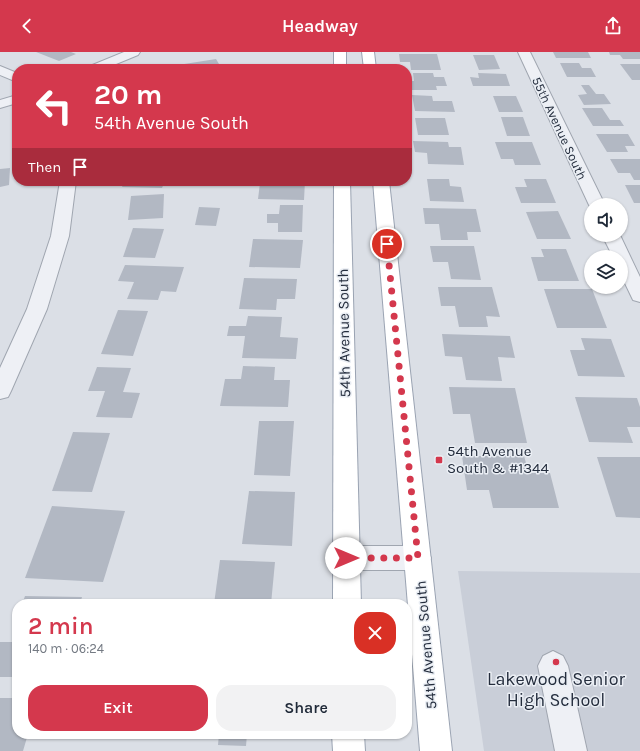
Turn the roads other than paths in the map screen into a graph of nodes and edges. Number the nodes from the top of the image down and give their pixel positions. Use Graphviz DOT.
graph roads {
  1 [pos="134,52"];
  2 [pos="340,52"];
  3 [pos="368,52"];
  4 [pos="524,52"];
  5 [pos="106,64"];
  6 [pos="340,64"];
  7 [pos="369,64"];
  8 [pos="0,70"];
  9 [pos="12,76"];
  10 [pos="12,100"];
  11 [pos="0,104"];
  12 [pos="67,186"];
  13 [pos="342,186"];
  14 [pos="381,186"];
  15 [pos="594,198"];
  16 [pos="614,242"];
  17 [pos="640,296"];
  18 [pos="0,390"];
  19 [pos="346,558"];
  20 [pos="418,558"];
  21 [pos="347,599"];
  22 [pos="553,666"];
  23 [pos="348,739"];
  24 [pos="348,751"];
  25 [pos="436,751"];
  26 [pos="572,751"];
  1 -- 5 [label="street"];
  2 -- 6 [label="main road"];
  3 -- 7 [label="main road"];
  4 -- 15 [label="street, 55th Avenue South"];
  8 -- 9 [label="street"];
  10 -- 11 [label="street"];
  12 -- 18 [label="street"];
  13 -- 19 [label="main road, 54th Avenue South"];
  14 -- 20 [label="main road, 54th Avenue South"];
  16 -- 17 [label="street"];
  19 -- 20 [label="street"];
  19 -- 21 [label="main road, 54th Avenue South"];
  20 -- 25 [label="main road, 54th Avenue South"];
  22 -- 26 [label="street"];
  23 -- 24 [label="main road"];
}
